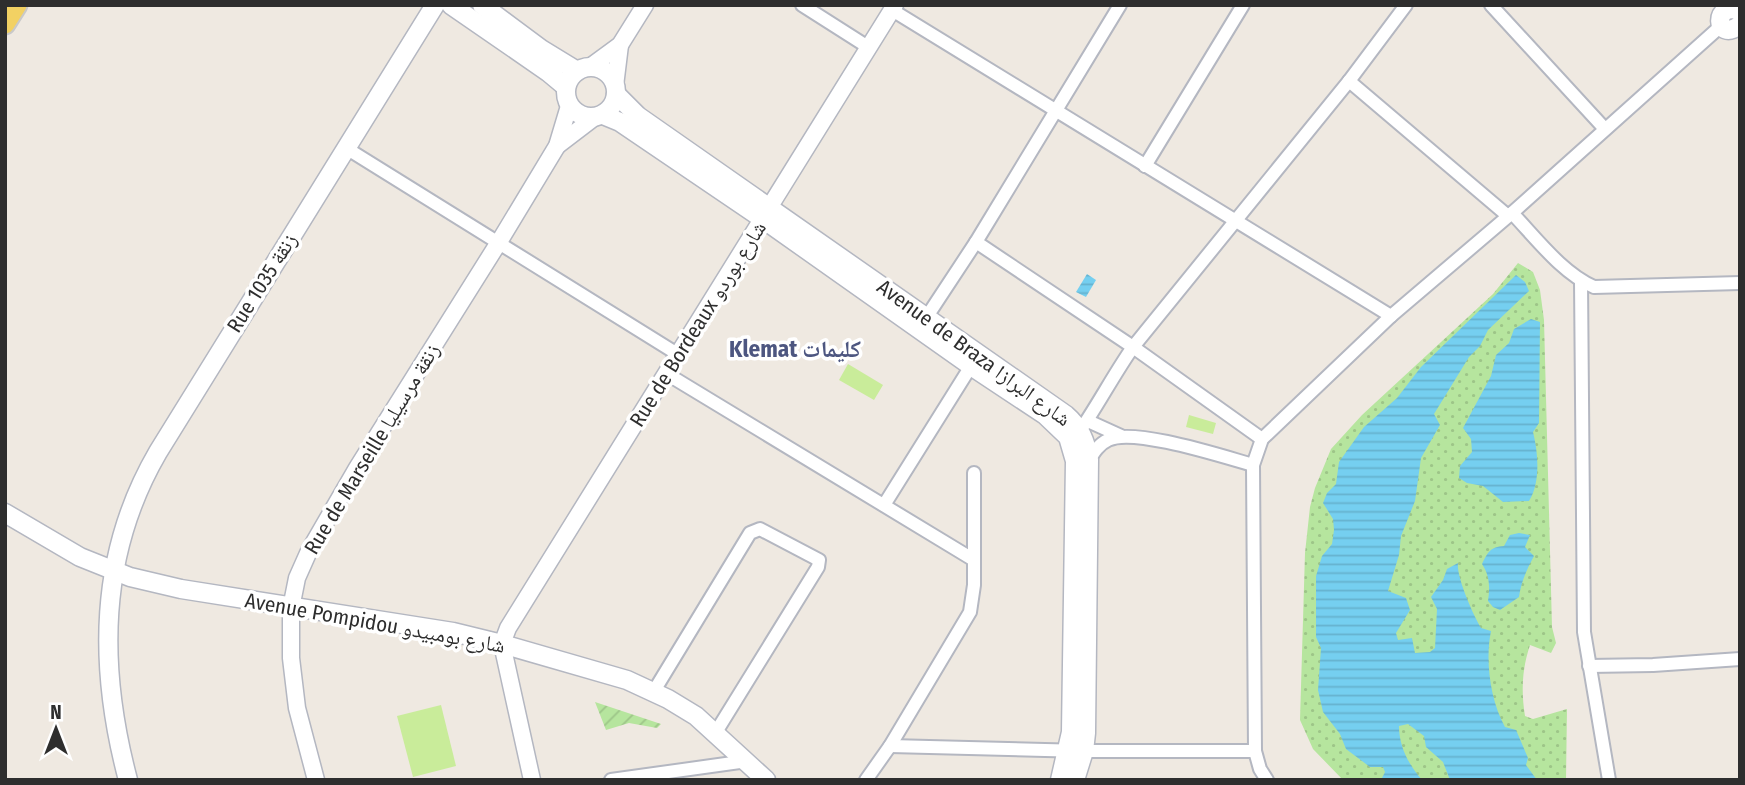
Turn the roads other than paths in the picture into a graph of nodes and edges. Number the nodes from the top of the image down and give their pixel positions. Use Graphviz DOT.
graph roads {
  1 [pos="17,5"];
  2 [pos="435,5"];
  3 [pos="452,5"];
  4 [pos="482,5"];
  5 [pos="645,5"];
  6 [pos="802,5"];
  7 [pos="1120,5"];
  8 [pos="1243,5"];
  9 [pos="1491,5"];
  10 [pos="894,8"];
  11 [pos="1399,8"];
  12 [pos="1729,18"];
  13 [pos="5,24"];
  14 [pos="620,45"];
  15 [pos="868,47"];
  16 [pos="583,69"];
  17 [pos="1349,81"];
  18 [pos="566,87"];
  19 [pos="616,90"];
  20 [pos="569,106"];
  21 [pos="1056,111"];
  22 [pos="599,116"];
  23 [pos="1605,129"];
  24 [pos="557,146"];
  25 [pos="346,148"];
  26 [pos="1146,166"];
  27 [pos="767,213"];
  28 [pos="1510,215"];
  29 [pos="1236,219"];
  30 [pos="499,242"];
  31 [pos="976,242"];
  32 [pos="1581,281"];
  33 [pos="1740,283"];
  34 [pos="1391,316"];
  35 [pos="926,318"];
  36 [pos="1132,347"];
  37 [pos="679,355"];
  38 [pos="971,366"];
  39 [pos="667,374"];
  40 [pos="1080,432"];
  41 [pos="1121,436"];
  42 [pos="1262,439"];
  43 [pos="1089,460"];
  44 [pos="1253,465"];
  45 [pos="974,473"];
  46 [pos="884,505"];
  47 [pos="5,513"];
  48 [pos="974,560"];
  49 [pos="113,572"];
  50 [pos="291,608"];
  51 [pos="502,644"];
  52 [pos="1740,659"];
  53 [pos="1590,666"];
  54 [pos="654,691"];
  55 [pos="716,732"];
  56 [pos="890,746"];
  57 [pos="1076,751"];
  58 [pos="1255,751"];
  59 [pos="747,761"];
  60 [pos="128,780"];
  61 [pos="316,780"];
  62 [pos="532,780"];
  63 [pos="611,780"];
  64 [pos="766,780"];
  65 [pos="866,780"];
  66 [pos="1060,780"];
  67 [pos="1075,780"];
  68 [pos="1267,780"];
  69 [pos="1609,780"];
  1 -- 13 [label="main road"];
  2 -- 25 [label="main road, Rue 1035 زنقة"];
  3 -- 18 [label="main road"];
  4 -- 16 [label="main road"];
  5 -- 14 [label="street"];
  6 -- 15 [label="street"];
  7 -- 21 [label="street"];
  8 -- 26 [label="street"];
  9 -- 23 [label="street"];
  10 -- 15 [label="street, Rue de Bordeaux شارع بوردو"];
  10 -- 21 [label="street"];
  11 -- 17 [label="street"];
  12 -- 23 [label="street"];
  14 -- 16 [label="street"];
  14 -- 19 [label="street"];
  15 -- 27 [label="street, Rue de Bordeaux شارع بوردو"];
  16 -- 18 [label="main road"];
  16 -- 19 [label="main road"];
  17 -- 28 [label="street"];
  17 -- 29 [label="street"];
  18 -- 20 [label="main road"];
  19 -- 22 [label="main road"];
  19 -- 27 [label="main road, Avenue de Braza شارع البرازا"];
  20 -- 22 [label="main road"];
  20 -- 24 [label="street, Rue de Marseille زنقة مرسيليا"];
  21 -- 26 [label="street"];
  21 -- 31 [label="street"];
  22 -- 24 [label="street, Rue de Marseille زنقة مرسيليا"];
  22 -- 27 [label="main road, Avenue de Braza شارع البرازا"];
  23 -- 28 [label="street"];
  24 -- 30 [label="street, Rue de Marseille زنقة مرسيليا"];
  25 -- 30 [label="street"];
  25 -- 49 [label="main road, Rue 1035 زنقة"];
  26 -- 29 [label="street"];
  27 -- 35 [label="main road, Avenue de Braza شارع البرازا"];
  27 -- 37 [label="street, Rue de Bordeaux شارع بوردو"];
  27 -- 38 [label="main road, Avenue de Braza شارع البرازا"];
  28 -- 32 [label="street"];
  28 -- 34 [label="street"];
  29 -- 34 [label="street"];
  29 -- 36 [label="street"];
  30 -- 37 [label="street"];
  30 -- 50 [label="street, Rue de Marseille زنقة مرسيليا"];
  31 -- 35 [label="street"];
  31 -- 36 [label="street"];
  32 -- 33 [label="street"];
  32 -- 53 [label="street"];
  34 -- 42 [label="street"];
  35 -- 40 [label="main road, Avenue de Braza شارع البرازا"];
  36 -- 40 [label="street"];
  36 -- 42 [label="street"];
  37 -- 39 [label="street, Rue de Bordeaux شارع بوردو"];
  38 -- 40 [label="main road, Avenue de Braza شارع البرازا"];
  38 -- 46 [label="street"];
  39 -- 46 [label="street"];
  39 -- 51 [label="street, Rue de Bordeaux شارع بوردو"];
  40 -- 41 [label="street"];
  40 -- 43 [label="main road, Avenue de Braza شارع البرازا"];
  40 -- 57 [label="main road, Avenue de Braza شارع البرازا"];
  41 -- 43 [label="street"];
  41 -- 44 [label="street"];
  42 -- 44 [label="street"];
  43 -- 57 [label="main road, Avenue de Braza شارع البرازا"];
  44 -- 58 [label="street"];
  45 -- 48 [label="street"];
  46 -- 48 [label="street"];
  47 -- 49 [label="main road, Avenue Pompidou شارع بومبيدو"];
  48 -- 56 [label="street"];
  49 -- 50 [label="main road, Avenue Pompidou شارع بومبيدو"];
  49 -- 60 [label="main road, Rue 1035 زنقة"];
  50 -- 51 [label="main road, Avenue Pompidou شارع بومبيدو"];
  50 -- 61 [label="street, Rue de Marseille زنقة مرسيليا"];
  51 -- 54 [label="main road, Avenue Pompidou شارع بومبيدو"];
  51 -- 62 [label="street"];
  52 -- 53 [label="street"];
  53 -- 69 [label="street"];
  54 -- 55 [label="main road, Avenue Pompidou شارع بومبيدو"];
  54 -- 55 [label="street"];
  55 -- 59 [label="main road, Avenue Pompidou شارع بومبيدو"];
  56 -- 57 [label="street"];
  56 -- 65 [label="street"];
  57 -- 58 [label="street"];
  57 -- 66 [label="main road, Avenue de Braza شارع البرازا"];
  57 -- 67 [label="main road, Avenue de Braza شارع البرازا"];
  58 -- 68 [label="street"];
  59 -- 63 [label="street"];
  59 -- 64 [label="main road, Avenue Pompidou شارع بومبيدو"];
}
